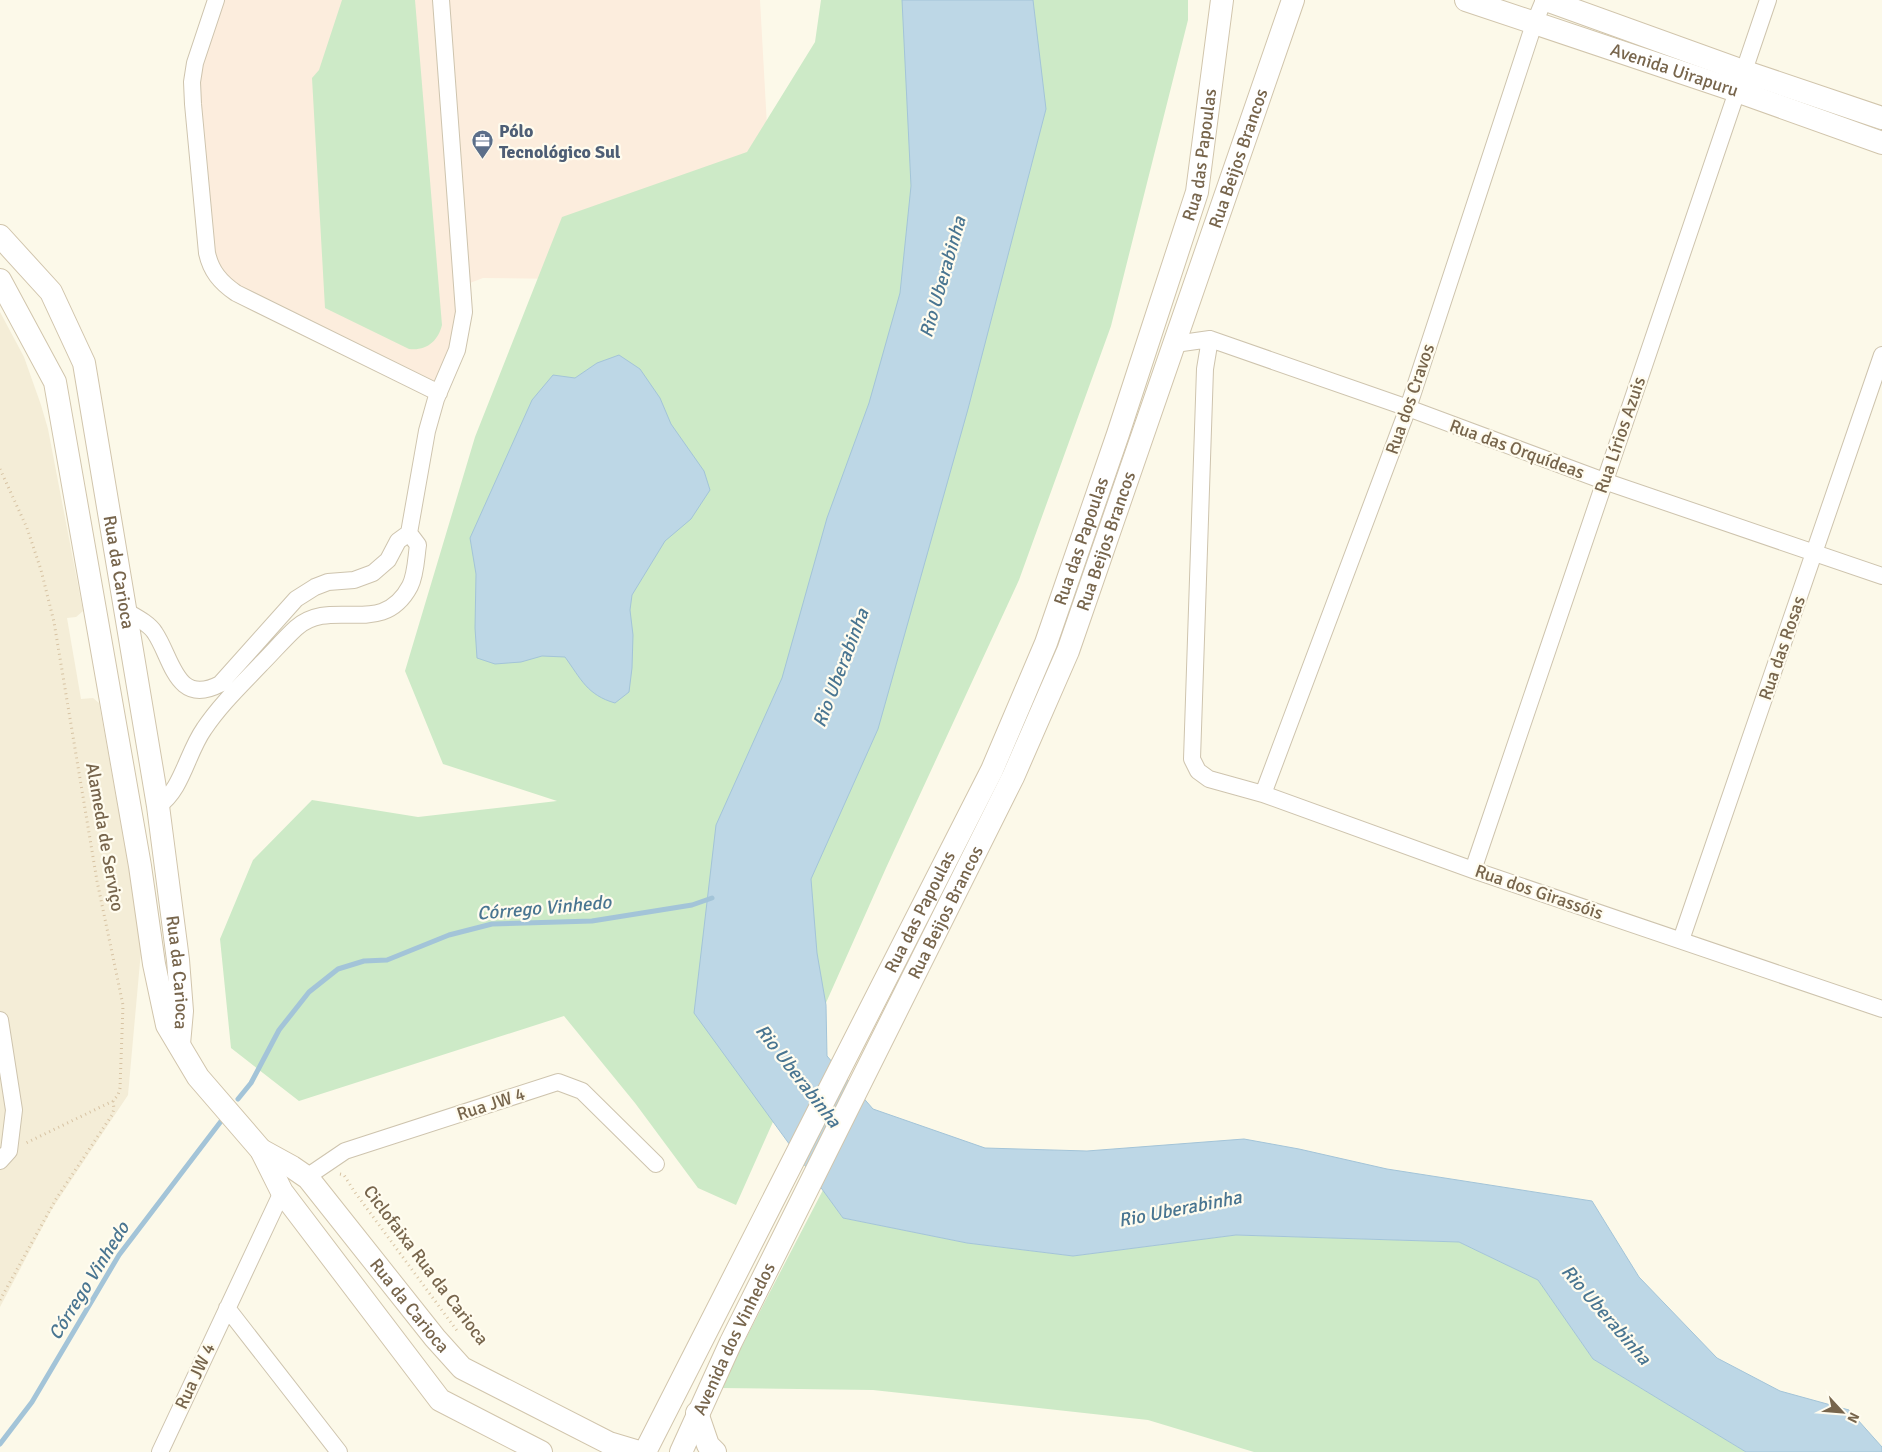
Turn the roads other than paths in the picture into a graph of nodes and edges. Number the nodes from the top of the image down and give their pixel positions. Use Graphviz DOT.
graph roads {
  1 [pos="216,0"];
  2 [pos="441,0"];
  3 [pos="1222,0"];
  4 [pos="1293,0"];
  5 [pos="1466,0"];
  6 [pos="1545,0"];
  7 [pos="1768,0"];
  8 [pos="1534,24"];
  9 [pos="1740,81"];
  10 [pos="1882,118"];
  11 [pos="1882,143"];
  12 [pos="0,236"];
  13 [pos="0,280"];
  14 [pos="1210,340"];
  15 [pos="1175,344"];
  16 [pos="1882,355"];
  17 [pos="439,393"];
  18 [pos="1408,408"];
  19 [pos="1604,481"];
  20 [pos="409,533"];
  21 [pos="1815,554"];
  22 [pos="1882,576"];
  23 [pos="124,610"];
  24 [pos="247,655"];
  25 [pos="260,666"];
  26 [pos="1263,794"];
  27 [pos="158,806"];
  28 [pos="1473,870"];
  29 [pos="1681,940"];
  30 [pos="1882,1009"];
  31 [pos="0,1020"];
  32 [pos="179,1044"];
  33 [pos="259,1147"];
  34 [pos="4,1156"];
  35 [pos="656,1164"];
  36 [pos="311,1175"];
  37 [pos="282,1192"];
  38 [pos="763,1219"];
  39 [pos="789,1226"];
  40 [pos="397,1291"];
  41 [pos="227,1308"];
  42 [pos="374,1315"];
  43 [pos="435,1338"];
  44 [pos="411,1364"];
  45 [pos="670,1401"];
  46 [pos="697,1413"];
  47 [pos="609,1443"];
  48 [pos="160,1452"];
  49 [pos="339,1452"];
  50 [pos="541,1452"];
  51 [pos="639,1452"];
  52 [pos="645,1452"];
  53 [pos="681,1452"];
  54 [pos="715,1452"];
  1 -- 17 [label="street"];
  2 -- 17 [label="street"];
  3 -- 38 [label="main road, Rua das Papoulas"];
  4 -- 15 [label="main road, Rua Beijos Brancos"];
  5 -- 8 [label="main road, Avenida Uirapuru"];
  6 -- 8 [label="street, Rua dos Cravos"];
  6 -- 9 [label="main road, Avenida Uirapuru"];
  7 -- 9 [label="street, Rua Lírios Azuis"];
  8 -- 9 [label="main road, Avenida Uirapuru"];
  8 -- 18 [label="street, Rua dos Cravos"];
  9 -- 10 [label="main road, Avenida Uirapuru"];
  9 -- 11 [label="main road, Avenida Uirapuru"];
  9 -- 19 [label="street, Rua Lírios Azuis"];
  12 -- 23 [label="main road, Rua da Carioca"];
  13 -- 32 [label="main road, Rua da Carioca"];
  14 -- 15 [label="street, Rua das Orquídeas"];
  14 -- 18 [label="street, Rua das Orquídeas"];
  14 -- 26 [label="street, Rua dos Girassóis"];
  15 -- 39 [label="main road, Rua Beijos Brancos"];
  16 -- 21 [label="street, Rua das Rosas"];
  17 -- 20 [label="street"];
  18 -- 19 [label="street, Rua das Orquídeas"];
  18 -- 26 [label="street, Rua dos Cravos"];
  19 -- 21 [label="street, Rua das Orquídeas"];
  19 -- 28 [label="street, Rua Lírios Azuis"];
  20 -- 24 [label="street"];
  20 -- 25 [label="street"];
  21 -- 22 [label="street, Rua das Orquídeas"];
  21 -- 29 [label="street, Rua das Rosas"];
  23 -- 24 [label="street"];
  23 -- 27 [label="main road, Rua da Carioca"];
  24 -- 25 [label="street"];
  25 -- 27 [label="street"];
  26 -- 28 [label="street, Rua dos Girassóis"];
  27 -- 32 [label="main road, Rua da Carioca"];
  28 -- 29 [label="street, Rua dos Girassóis"];
  29 -- 30 [label="street, Rua dos Girassóis"];
  31 -- 34 [label="street"];
  32 -- 33 [label="main road"];
  33 -- 36 [label="main road, Rua da Carioca"];
  33 -- 37 [label="main road, Rua da Carioca"];
  35 -- 36 [label="street, Rua JW 4"];
  36 -- 40 [label="main road, Rua da Carioca"];
  37 -- 41 [label="street, Rua JW 4"];
  37 -- 42 [label="main road, Rua da Carioca"];
  38 -- 45 [label="main road, Avenida dos Vinhedos"];
  39 -- 46 [label="main road, Avenida dos Vinhedos"];
  40 -- 42 [label="main road"];
  40 -- 43 [label="main road, Rua da Carioca"];
  41 -- 48 [label="street, Rua JW 4"];
  41 -- 49 [label="street"];
  42 -- 44 [label="main road, Rua da Carioca"];
  43 -- 44 [label="main road"];
  43 -- 47 [label="main road, Rua da Carioca"];
  44 -- 50 [label="main road, Rua da Carioca"];
  45 -- 47 [label="main road"];
  45 -- 52 [label="main road, Avenida dos Vinhedos"];
  46 -- 53 [label="main road, Avenida dos Vinhedos"];
  46 -- 54 [label="main road"];
  47 -- 51 [label="main road, Rua da Carioca"];
}
